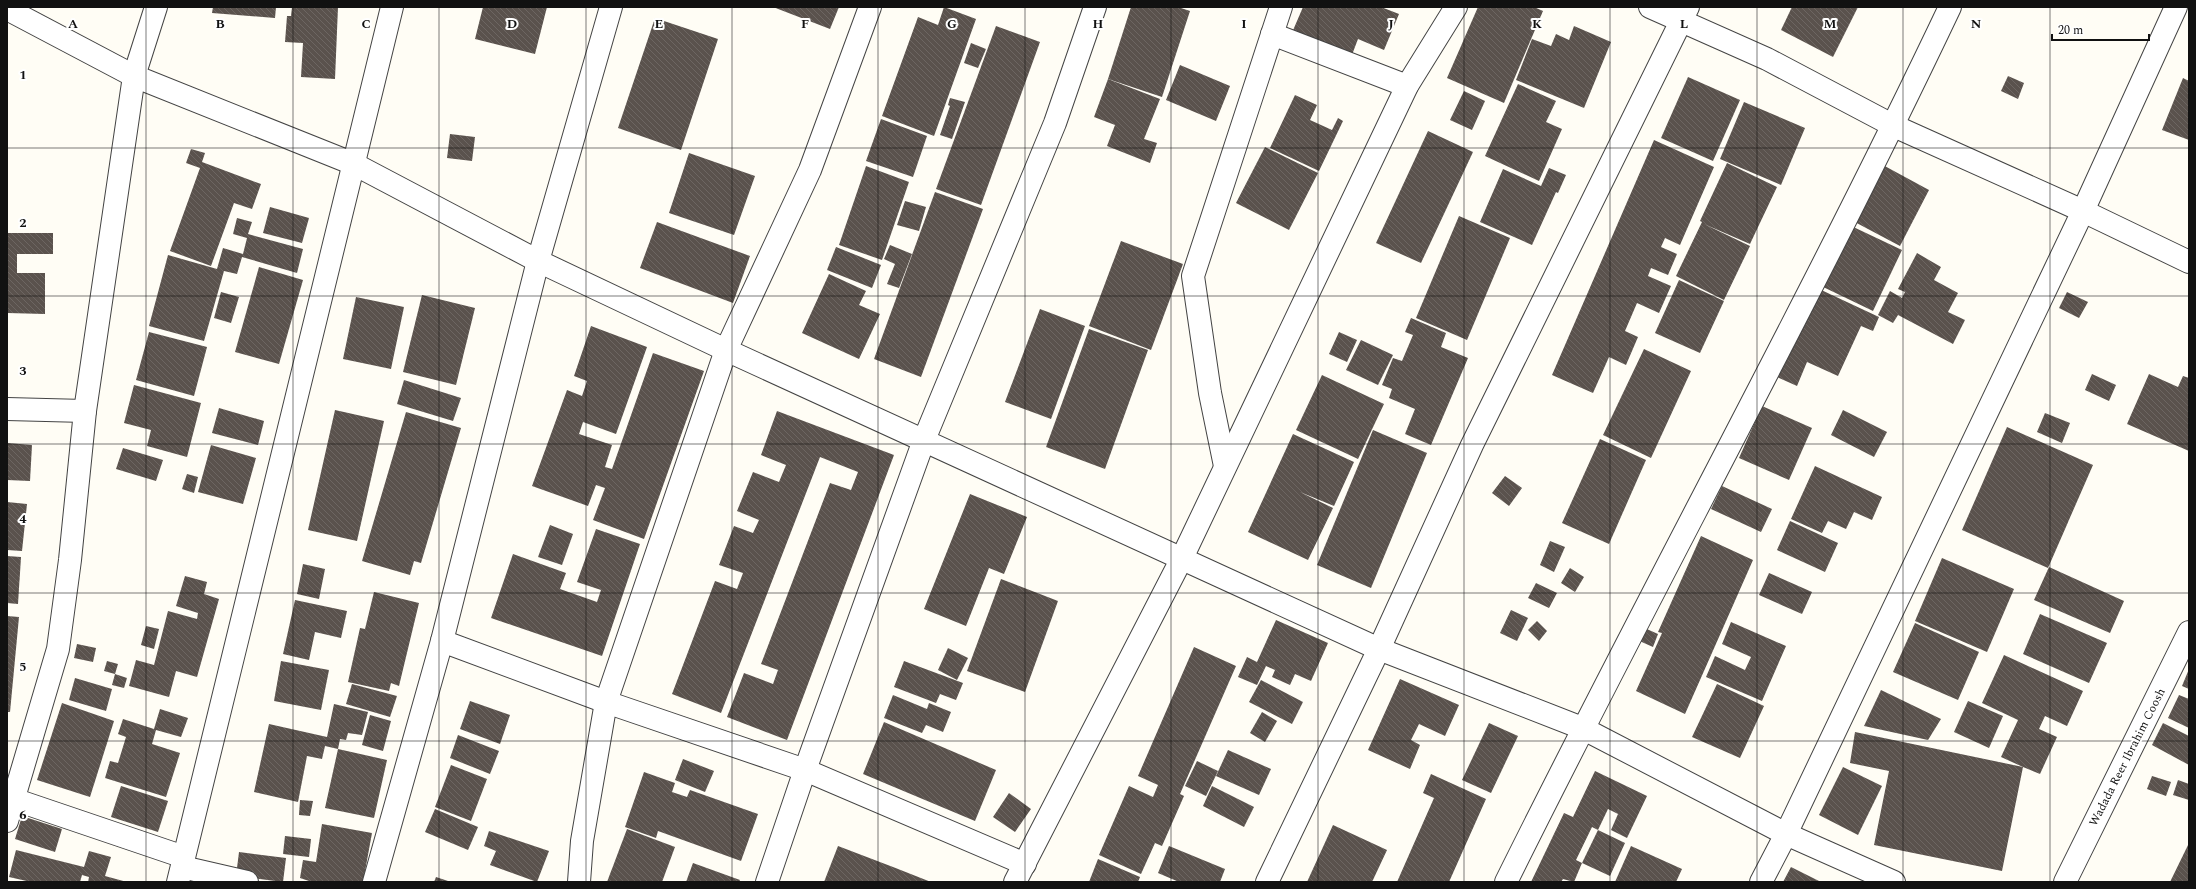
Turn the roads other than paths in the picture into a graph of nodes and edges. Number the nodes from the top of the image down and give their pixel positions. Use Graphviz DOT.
graph roads {
  1 [pos="156,7"];
  2 [pos="392,7"];
  3 [pos="611,7"];
  4 [pos="870,7"];
  5 [pos="1095,7"];
  6 [pos="1281,7"];
  7 [pos="1456,7"];
  8 [pos="1650,7"];
  9 [pos="1950,7"];
  10 [pos="2176,7"];
  11 [pos="7,9"];
  12 [pos="1685,14"];
  13 [pos="1272,34"];
  14 [pos="134,76"];
  15 [pos="1407,86"];
  16 [pos="1894,126"];
  17 [pos="354,164"];
  18 [pos="2083,211"];
  19 [pos="538,261"];
  20 [pos="2189,262"];
  21 [pos="726,350"];
  22 [pos="7,409"];
  23 [pos="85,411"];
  24 [pos="924,440"];
  25 [pos="1225,466"];
  26 [pos="1182,558"];
  27 [pos="2189,632"];
  28 [pos="442,641"];
  29 [pos="1379,649"];
  30 [pos="606,702"];
  31 [pos="1582,728"];
  32 [pos="805,770"];
  33 [pos="13,798"];
  34 [pos="7,820"];
  35 [pos="1786,834"];
  36 [pos="181,869"];
  37 [pos="1020,873"];
  38 [pos="247,882"];
  39 [pos="374,882"];
  40 [pos="579,882"];
  41 [pos="767,882"];
  42 [pos="1267,882"];
  43 [pos="1506,882"];
  44 [pos="1761,882"];
  45 [pos="1894,882"];
  46 [pos="2064,882"];
  1 -- 14 [label="street"];
  2 -- 17 [label="street"];
  3 -- 19 [label="street"];
  4 -- 21 [label="street"];
  5 -- 24 [label="street"];
  6 -- 13 [label="street"];
  7 -- 15 [label="street"];
  8 -- 12 [label="street"];
  9 -- 16 [label="street"];
  10 -- 18 [label="street"];
  11 -- 14 [label="street"];
  12 -- 16 [label="street"];
  12 -- 29 [label="street"];
  13 -- 15 [label="street"];
  13 -- 25 [label="street"];
  14 -- 17 [label="street"];
  14 -- 23 [label="street"];
  15 -- 25 [label="street"];
  16 -- 18 [label="street"];
  16 -- 31 [label="street"];
  17 -- 19 [label="street"];
  17 -- 36 [label="street"];
  18 -- 20 [label="street"];
  18 -- 35 [label="street"];
  19 -- 21 [label="street"];
  19 -- 28 [label="street"];
  21 -- 24 [label="street"];
  21 -- 30 [label="street"];
  22 -- 23 [label="street"];
  23 -- 33 [label="street"];
  24 -- 26 [label="street"];
  24 -- 32 [label="street"];
  25 -- 26 [label="street"];
  26 -- 29 [label="street"];
  26 -- 37 [label="street"];
  27 -- 46 [label="street, Wadada Reer Ibrahim Coosh"];
  28 -- 30 [label="street"];
  28 -- 39 [label="street"];
  29 -- 31 [label="street"];
  29 -- 42 [label="street"];
  30 -- 32 [label="street"];
  30 -- 40 [label="street"];
  31 -- 35 [label="street"];
  31 -- 43 [label="street"];
  32 -- 37 [label="street"];
  32 -- 41 [label="street"];
  33 -- 34 [label="street"];
  33 -- 36 [label="street"];
  35 -- 44 [label="street"];
  35 -- 45 [label="street"];
  36 -- 38 [label="street"];
}
